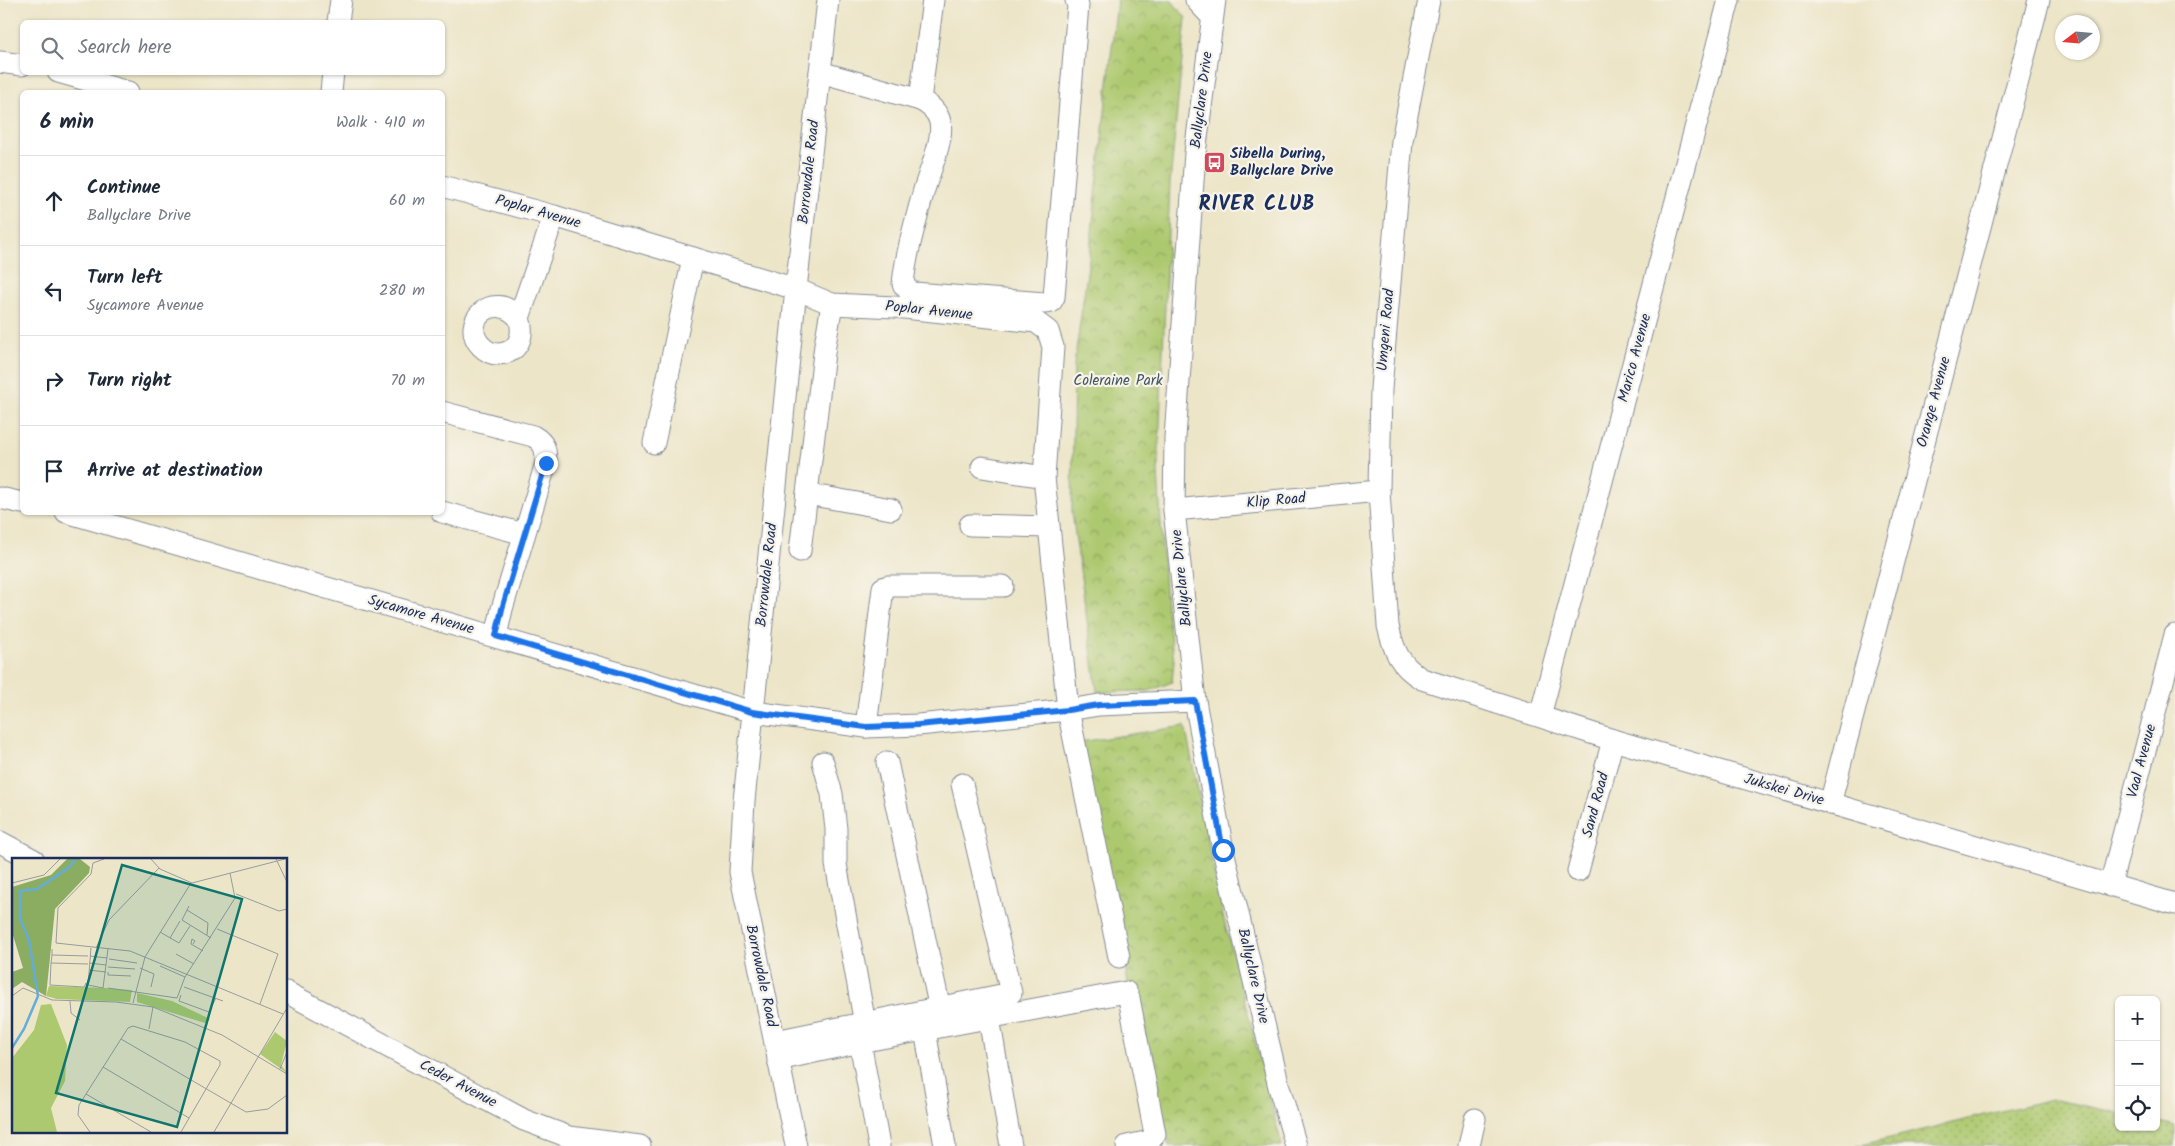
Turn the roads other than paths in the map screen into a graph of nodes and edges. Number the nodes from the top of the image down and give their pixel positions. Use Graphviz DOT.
graph roads {
  1 [pos="341,0"];
  2 [pos="828,0"];
  3 [pos="933,0"];
  4 [pos="1076,0"];
  5 [pos="1196,0"];
  6 [pos="1429,0"];
  7 [pos="1729,0"];
  8 [pos="2039,0"];
  9 [pos="1214,9"];
  10 [pos="338,20"];
  11 [pos="0,62"];
  12 [pos="20,65"];
  13 [pos="820,72"];
  14 [pos="68,75"];
  15 [pos="333,75"];
  16 [pos="121,90"];
  17 [pos="331,90"];
  18 [pos="920,100"];
  19 [pos="445,187"];
  20 [pos="554,216"];
  21 [pos="693,258"];
  22 [pos="796,289"];
  23 [pos="832,304"];
  24 [pos="519,318"];
  25 [pos="445,413"];
  26 [pos="654,443"];
  27 [pos="982,467"];
  28 [pos="1044,477"];
  29 [pos="1379,491"];
  30 [pos="807,494"];
  31 [pos="0,498"];
  32 [pos="20,503"];
  33 [pos="891,509"];
  34 [pos="1174,510"];
  35 [pos="445,513"];
  36 [pos="76,515"];
  37 [pos="970,525"];
  38 [pos="1048,527"];
  39 [pos="524,534"];
  40 [pos="800,551"];
  41 [pos="1003,586"];
  42 [pos="496,636"];
  43 [pos="2175,636"];
  44 [pos="1400,661"];
  45 [pos="1195,701"];
  46 [pos="1068,710"];
  47 [pos="752,712"];
  48 [pos="1540,716"];
  49 [pos="866,727"];
  50 [pos="1613,740"];
  51 [pos="823,762"];
  52 [pos="887,762"];
  53 [pos="962,784"];
  54 [pos="1830,804"];
  55 [pos="0,842"];
  56 [pos="30,858"];
  57 [pos="1578,871"];
  58 [pos="2110,886"];
  59 [pos="2175,904"];
  60 [pos="1119,957"];
  61 [pos="288,993"];
  62 [pos="940,1008"];
  63 [pos="989,1018"];
  64 [pos="924,1030"];
  65 [pos="863,1033"];
  66 [pos="776,1050"];
  67 [pos="1475,1119"];
  68 [pos="640,1146"];
  69 [pos="796,1146"];
  70 [pos="879,1146"];
  71 [pos="945,1146"];
  72 [pos="1011,1146"];
  73 [pos="1127,1146"];
  74 [pos="1296,1146"];
  75 [pos="1468,1146"];
  1 -- 10 [label="street"];
  2 -- 13 [label="street, Borrowdale Road"];
  3 -- 18 [label="street"];
  4 -- 18 [label="street"];
  5 -- 9 [label="street"];
  6 -- 29 [label="street, Umgeni Road"];
  7 -- 48 [label="street, Marico Avenue"];
  8 -- 54 [label="street, Orange Avenue"];
  9 -- 34 [label="street, Ballyclare Drive"];
  11 -- 12 [label="street"];
  13 -- 18 [label="street"];
  13 -- 22 [label="street, Borrowdale Road"];
  14 -- 16 [label="street"];
  15 -- 17 [label="street"];
  19 -- 20 [label="street, Poplar Avenue"];
  20 -- 21 [label="street, Poplar Avenue"];
  20 -- 24 [label="street"];
  21 -- 22 [label="street, Poplar Avenue"];
  21 -- 26 [label="street"];
  22 -- 23 [label="street, Poplar Avenue"];
  22 -- 47 [label="street, Borrowdale Road"];
  23 -- 28 [label="street, Poplar Avenue"];
  23 -- 30 [label="street"];
  25 -- 39 [label="street"];
  27 -- 28 [label="street"];
  28 -- 38 [label="street, Poplar Avenue"];
  29 -- 34 [label="street, Klip Road"];
  29 -- 44 [label="street, Umgeni Road"];
  30 -- 33 [label="street"];
  30 -- 40 [label="street"];
  31 -- 32 [label="street"];
  34 -- 45 [label="street, Ballyclare Drive"];
  35 -- 39 [label="street"];
  36 -- 42 [label="street, Sycamore Avenue"];
  37 -- 38 [label="street"];
  38 -- 46 [label="street, Poplar Avenue"];
  39 -- 42 [label="street"];
  41 -- 49 [label="street"];
  42 -- 47 [label="street, Sycamore Avenue"];
  43 -- 58 [label="street, Vaal Avenue"];
  44 -- 48 [label="street, Jukskei Drive"];
  45 -- 46 [label="street, Sycamore Avenue"];
  45 -- 74 [label="street, Ballyclare Drive"];
  46 -- 49 [label="street, Sycamore Avenue"];
  46 -- 60 [label="street, Poplar Avenue"];
  47 -- 49 [label="street, Sycamore Avenue"];
  47 -- 66 [label="street, Borrowdale Road"];
  48 -- 50 [label="street, Jukskei Drive"];
  50 -- 54 [label="street, Jukskei Drive"];
  50 -- 57 [label="street, Sand Road"];
  51 -- 65 [label="street"];
  52 -- 62 [label="street"];
  53 -- 62 [label="street"];
  54 -- 58 [label="street, Jukskei Drive"];
  55 -- 56 [label="street"];
  58 -- 59 [label="street, Jukskei Drive"];
  61 -- 68 [label="street, Ceder Avenue"];
  62 -- 65 [label="street"];
  63 -- 64 [label="street"];
  63 -- 72 [label="street"];
  63 -- 73 [label="street"];
  64 -- 65 [label="street"];
  64 -- 71 [label="street"];
  65 -- 66 [label="street"];
  65 -- 70 [label="street"];
  66 -- 69 [label="street, Borrowdale Road"];
  67 -- 75 [label="street"];
}
